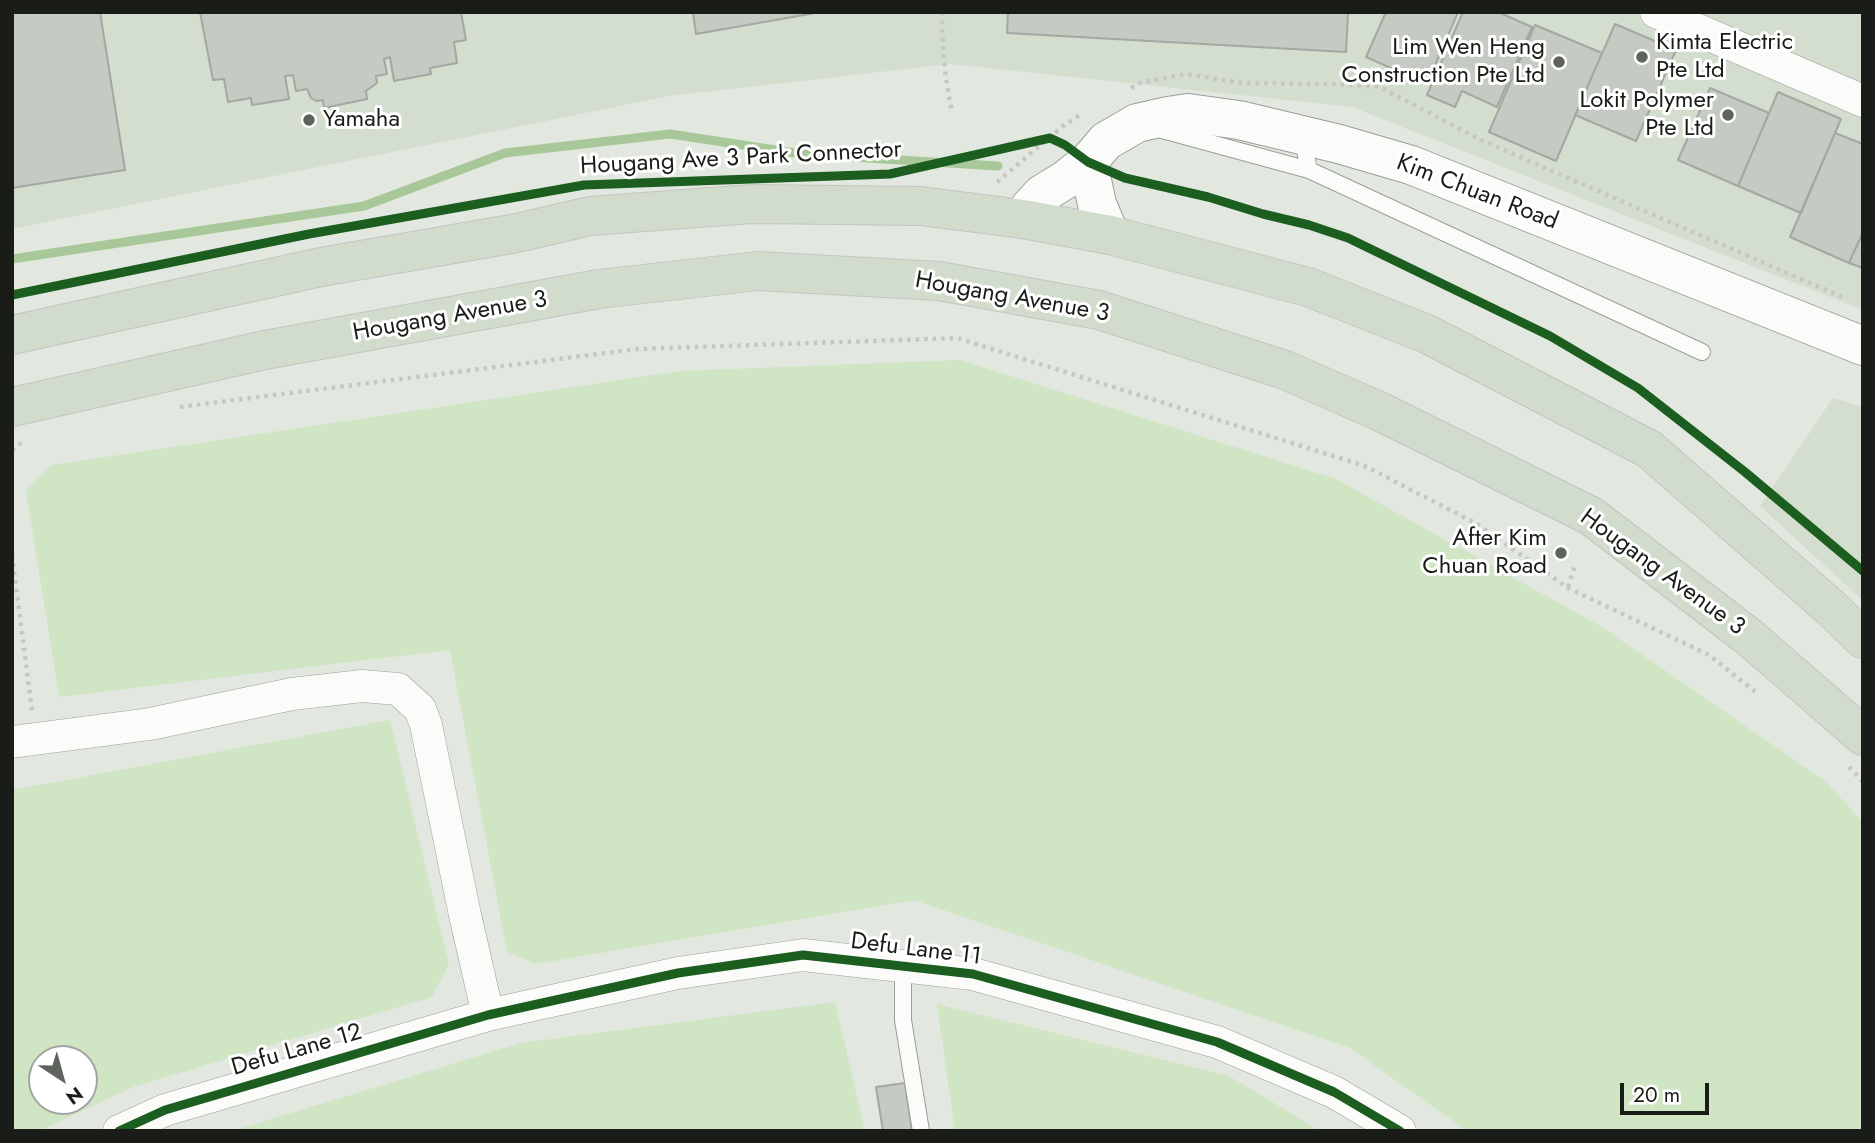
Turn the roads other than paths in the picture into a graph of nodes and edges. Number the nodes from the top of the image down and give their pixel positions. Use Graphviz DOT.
graph roads {
  1 [pos="1656,12"];
  2 [pos="1710,23"];
  3 [pos="1863,101"];
  4 [pos="1308,153"];
  5 [pos="1088,162"];
  6 [pos="1023,219"];
  7 [pos="1110,235"];
  8 [pos="12,335"];
  9 [pos="1863,346"];
  10 [pos="1702,352"];
  11 [pos="21,411"];
  12 [pos="1863,639"];
  13 [pos="24,741"];
  14 [pos="1854,749"];
  15 [pos="902,966"];
  16 [pos="488,1015"];
  17 [pos="119,1131"];
  18 [pos="921,1131"];
  19 [pos="1401,1131"];
  1 -- 2 [label="street"];
  2 -- 3 [label="street"];
  4 -- 5 [label="main road, Kim Chuan Road"];
  4 -- 9 [label="main road, Kim Chuan Road"];
  4 -- 10 [label="lane"];
  5 -- 6 [label="main road, Kim Chuan Road"];
  5 -- 7 [label="main road"];
  6 -- 7 [label="highway"];
  6 -- 8 [label="highway"];
  7 -- 12 [label="highway"];
  11 -- 14 [label="highway, Hougang Avenue 3"];
  13 -- 16 [label="street"];
  15 -- 16 [label="street, Defu Lane 11"];
  15 -- 18 [label="lane"];
  15 -- 19 [label="street, Defu Lane 11"];
  16 -- 17 [label="street, Defu Lane 12"];
}
